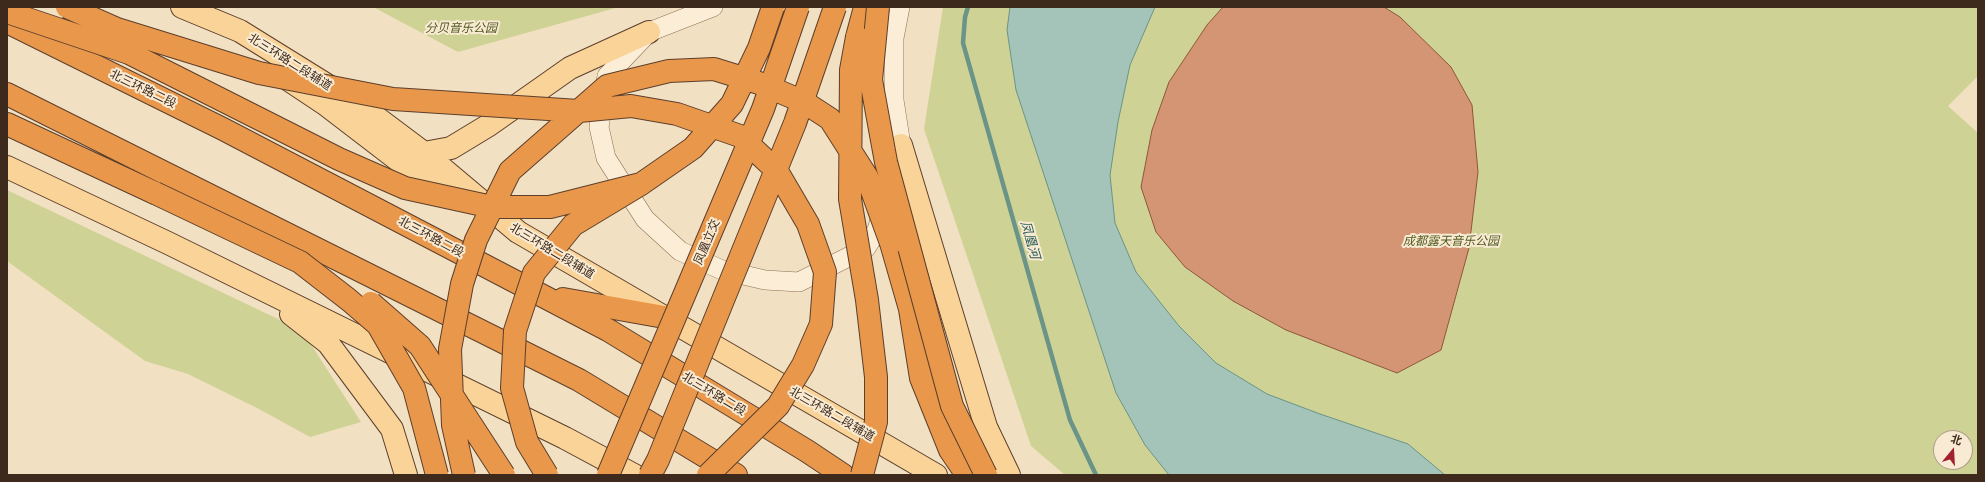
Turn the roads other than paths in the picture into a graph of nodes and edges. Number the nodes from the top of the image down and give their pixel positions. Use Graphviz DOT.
graph roads {
  1 [pos="67,7"];
  2 [pos="169,7"];
  3 [pos="182,7"];
  4 [pos="713,7"];
  5 [pos="773,7"];
  6 [pos="798,7"];
  7 [pos="835,7"];
  8 [pos="865,7"];
  9 [pos="878,7"];
  10 [pos="900,7"];
  11 [pos="7,12"];
  12 [pos="7,22"];
  13 [pos="649,32"];
  14 [pos="7,94"];
  15 [pos="579,111"];
  16 [pos="7,124"];
  17 [pos="901,145"];
  18 [pos="424,153"];
  19 [pos="7,167"];
  20 [pos="641,184"];
  21 [pos="518,232"];
  22 [pos="300,262"];
  23 [pos="258,287"];
  24 [pos="541,295"];
  25 [pos="664,316"];
  26 [pos="406,475"];
  27 [pos="437,475"];
  28 [pos="464,475"];
  29 [pos="504,475"];
  30 [pos="547,475"];
  31 [pos="608,475"];
  32 [pos="634,475"];
  33 [pos="650,475"];
  34 [pos="708,475"];
  35 [pos="736,475"];
  36 [pos="843,475"];
  37 [pos="862,475"];
  38 [pos="936,475"];
  39 [pos="968,475"];
  40 [pos="986,475"];
  41 [pos="1009,475"];
  1 -- 15 [label="highway, bridge"];
  2 -- 21 [label="main road"];
  3 -- 18 [label="main road, 北三环路二段辅道"];
  4 -- 13 [label="street"];
  5 -- 20 [label="highway, bridge"];
  6 -- 31 [label="highway, 凤凰立交, bridge"];
  7 -- 33 [label="highway, bridge"];
  8 -- 37 [label="highway, bridge"];
  9 -- 40 [label="highway, bridge"];
  10 -- 17 [label="street"];
  11 -- 20 [label="highway, bridge"];
  12 -- 24 [label="highway, 北三环路二段"];
  13 -- 17 [label="street"];
  13 -- 18 [label="main road"];
  14 -- 35 [label="highway"];
  15 -- 28 [label="highway, bridge"];
  15 -- 34 [label="highway, bridge"];
  15 -- 39 [label="highway, bridge"];
  16 -- 22 [label="highway, bridge"];
  17 -- 41 [label="main road"];
  18 -- 21 [label="main road, 北三环路二段辅道"];
  19 -- 23 [label="main road"];
  20 -- 30 [label="highway, bridge"];
  21 -- 25 [label="main road, 北三环路二段辅道"];
  22 -- 27 [label="highway, bridge"];
  22 -- 29 [label="highway, bridge"];
  23 -- 26 [label="main road"];
  23 -- 32 [label="main road"];
  24 -- 25 [label="highway"];
  24 -- 36 [label="highway, 北三环路二段"];
  25 -- 38 [label="main road, 北三环路二段辅道"];
}
